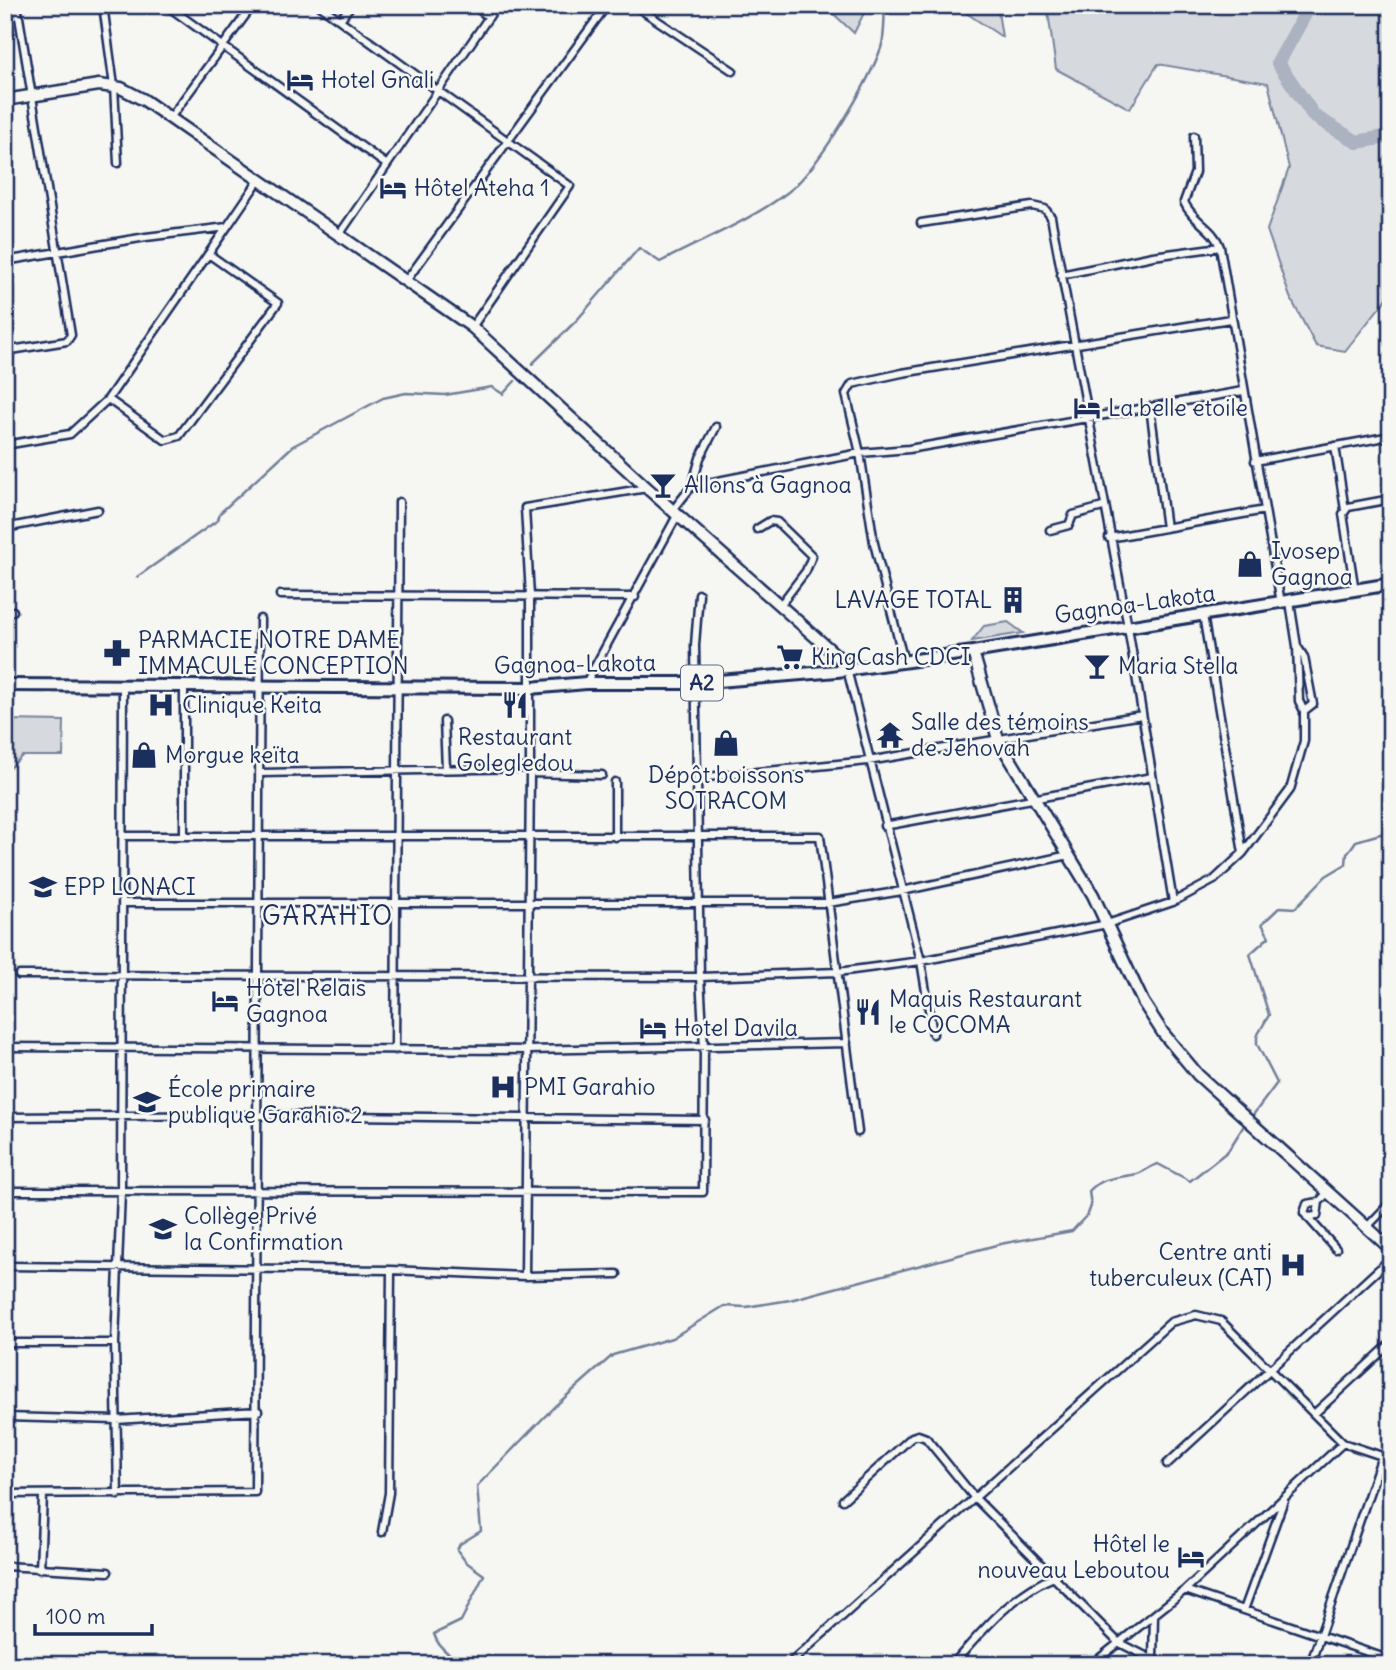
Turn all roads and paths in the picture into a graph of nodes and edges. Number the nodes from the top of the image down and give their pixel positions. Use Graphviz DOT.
graph roads {
  1 [pos="17,5"];
  2 [pos="103,5"];
  3 [pos="166,5"];
  4 [pos="253,5"];
  5 [pos="319,5"];
  6 [pos="352,5"];
  7 [pos="473,5"];
  8 [pos="496,5"];
  9 [pos="607,5"];
  10 [pos="634,5"];
  11 [pos="489,17"];
  12 [pos="340,20"];
  13 [pos="222,47"];
  14 [pos="733,71"];
  15 [pos="114,86"];
  16 [pos="440,91"];
  17 [pos="33,95"];
  18 [pos="5,100"];
  19 [pos="170,118"];
  20 [pos="1194,136"];
  21 [pos="509,139"];
  22 [pos="118,163"];
  23 [pos="387,165"];
  24 [pos="259,180"];
  25 [pos="921,223"];
  26 [pos="227,227"];
  27 [pos="339,235"];
  28 [pos="1220,247"];
  29 [pos="56,252"];
  30 [pos="210,255"];
  31 [pos="5,261"];
  32 [pos="1061,275"];
  33 [pos="406,281"];
  34 [pos="1230,319"];
  35 [pos="472,327"];
  36 [pos="1074,346"];
  37 [pos="5,351"];
  38 [pos="1243,391"];
  39 [pos="108,399"];
  40 [pos="1150,407"];
  41 [pos="1087,418"];
  42 [pos="716,427"];
  43 [pos="1391,436"];
  44 [pos="5,445"];
  45 [pos="1335,446"];
  46 [pos="860,453"];
  47 [pos="1255,461"];
  48 [pos="692,486"];
  49 [pos="647,488"];
  50 [pos="1391,499"];
  51 [pos="399,502"];
  52 [pos="1103,507"];
  53 [pos="98,510"];
  54 [pos="1265,510"];
  55 [pos="1345,510"];
  56 [pos="675,512"];
  57 [pos="5,528"];
  58 [pos="1166,528"];
  59 [pos="757,529"];
  60 [pos="1050,530"];
  61 [pos="1109,538"];
  62 [pos="1391,584"];
  63 [pos="1355,591"];
  64 [pos="699,594"];
  65 [pos="280,595"];
  66 [pos="398,596"];
  67 [pos="530,596"];
  68 [pos="635,597"];
  69 [pos="1285,602"];
  70 [pos="781,604"];
  71 [pos="13,611"];
  72 [pos="5,612"];
  73 [pos="1203,615"];
  74 [pos="260,619"];
  75 [pos="1128,627"];
  76 [pos="1297,646"];
  77 [pos="973,652"];
  78 [pos="904,662"];
  79 [pos="847,669"];
  80 [pos="586,683"];
  81 [pos="695,683"];
  82 [pos="5,685"];
  83 [pos="123,685"];
  84 [pos="184,686"];
  85 [pos="261,688"];
  86 [pos="398,688"];
  87 [pos="530,688"];
  88 [pos="1304,711"];
  89 [pos="1142,715"];
  90 [pos="444,721"];
  91 [pos="998,739"];
  92 [pos="868,761"];
  93 [pos="397,769"];
  94 [pos="446,769"];
  95 [pos="530,770"];
  96 [pos="260,773"];
  97 [pos="602,775"];
  98 [pos="1152,777"];
  99 [pos="696,778"];
  100 [pos="615,782"];
  101 [pos="1032,797"];
  102 [pos="884,826"];
  103 [pos="124,836"];
  104 [pos="184,836"];
  105 [pos="260,836"];
  106 [pos="615,836"];
  107 [pos="396,837"];
  108 [pos="530,837"];
  109 [pos="698,838"];
  110 [pos="1242,853"];
  111 [pos="1069,855"];
  112 [pos="902,891"];
  113 [pos="1173,902"];
  114 [pos="828,903"];
  115 [pos="123,904"];
  116 [pos="259,904"];
  117 [pos="395,904"];
  118 [pos="530,905"];
  119 [pos="699,905"];
  120 [pos="1107,924"];
  121 [pos="921,961"];
  122 [pos="838,972"];
  123 [pos="19,975"];
  124 [pos="122,975"];
  125 [pos="259,976"];
  126 [pos="398,976"];
  127 [pos="529,976"];
  128 [pos="700,977"];
  129 [pos="933,1034"];
  130 [pos="847,1043"];
  131 [pos="5,1047"];
  132 [pos="705,1047"];
  133 [pos="122,1049"];
  134 [pos="258,1050"];
  135 [pos="395,1050"];
  136 [pos="528,1050"];
  137 [pos="257,1115"];
  138 [pos="121,1116"];
  139 [pos="5,1117"];
  140 [pos="528,1120"];
  141 [pos="705,1120"];
  142 [pos="858,1132"];
  143 [pos="5,1191"];
  144 [pos="121,1192"];
  145 [pos="257,1192"];
  146 [pos="1328,1192"];
  147 [pos="527,1193"];
  148 [pos="1319,1202"];
  149 [pos="1391,1202"];
  150 [pos="1307,1217"];
  151 [pos="1367,1227"];
  152 [pos="1336,1249"];
  153 [pos="1391,1249"];
  154 [pos="1391,1258"];
  155 [pos="5,1266"];
  156 [pos="120,1268"];
  157 [pos="256,1270"];
  158 [pos="391,1270"];
  159 [pos="617,1274"];
  160 [pos="525,1276"];
  161 [pos="5,1343"];
  162 [pos="116,1343"];
  163 [pos="1391,1343"];
  164 [pos="1270,1369"];
  165 [pos="258,1411"];
  166 [pos="1314,1414"];
  167 [pos="5,1417"];
  168 [pos="116,1420"];
  169 [pos="1343,1443"];
  170 [pos="1382,1456"];
  171 [pos="1391,1459"];
  172 [pos="1167,1464"];
  173 [pos="5,1494"];
  174 [pos="43,1496"];
  175 [pos="118,1496"];
  176 [pos="1285,1496"];
  177 [pos="974,1497"];
  178 [pos="843,1500"];
  179 [pos="382,1532"];
  180 [pos="5,1566"];
  181 [pos="40,1569"];
  182 [pos="108,1572"];
  183 [pos="1056,1576"];
  184 [pos="1185,1590"];
  185 [pos="1244,1610"];
  186 [pos="1154,1616"];
  187 [pos="1320,1636"];
  188 [pos="1118,1642"];
  189 [pos="1153,1660"];
  190 [pos="1391,1660"];
  191 [pos="788,1665"];
  192 [pos="952,1665"];
  193 [pos="1091,1665"];
  194 [pos="1163,1665"];
  195 [pos="1310,1665"];
  1 -- 17 [label="street"];
  2 -- 15 [label="street"];
  3 -- 13 [label="street"];
  4 -- 13 [label="street"];
  5 -- 12 [label="street"];
  6 -- 12 [label="street"];
  7 -- 11 [label="street"];
  8 -- 11 [label="street"];
  9 -- 21 [label="street"];
  10 -- 14 [label="street"];
  11 -- 16 [label="street"];
  12 -- 16 [label="street"];
  13 -- 19 [label="street"];
  13 -- 23 [label="street"];
  15 -- 17 [label="street"];
  15 -- 19 [label="street"];
  15 -- 22 [label="street"];
  16 -- 21 [label="street"];
  16 -- 23 [label="street"];
  17 -- 18 [label="street"];
  17 -- 29 [label="street"];
  19 -- 24 [label="street"];
  20 -- 28 [label="street"];
  21 -- 33 [label="street"];
  21 -- 35 [label="street"];
  23 -- 27 [label="street"];
  24 -- 26 [label="street"];
  24 -- 27 [label="street"];
  25 -- 32 [label="street"];
  26 -- 29 [label="street"];
  26 -- 30 [label="street"];
  27 -- 33 [label="street"];
  28 -- 32 [label="street"];
  28 -- 34 [label="street"];
  29 -- 31 [label="street"];
  29 -- 37 [label="street"];
  30 -- 39 [label="street"];
  30 -- 39 [label="street"];
  32 -- 36 [label="street"];
  33 -- 35 [label="street"];
  34 -- 36 [label="street"];
  34 -- 38 [label="street"];
  35 -- 49 [label="street"];
  36 -- 41 [label="street"];
  36 -- 46 [label="street"];
  38 -- 40 [label="street"];
  38 -- 47 [label="street"];
  39 -- 44 [label="street"];
  40 -- 41 [label="street"];
  40 -- 58 [label="street"];
  41 -- 46 [label="street"];
  41 -- 52 [label="street"];
  42 -- 48 [label="street"];
  43 -- 45 [label="street"];
  45 -- 47 [label="street"];
  45 -- 55 [label="street"];
  46 -- 48 [label="street"];
  46 -- 78 [label="street"];
  47 -- 54 [label="street"];
  48 -- 56 [label="street"];
  49 -- 56 [label="street"];
  49 -- 67 [label="street"];
  50 -- 55 [label="street"];
  51 -- 66 [label="street"];
  52 -- 60 [label="street"];
  52 -- 61 [label="street"];
  53 -- 57 [label="street"];
  54 -- 58 [label="street"];
  54 -- 69 [label="street"];
  55 -- 63 [label="street"];
  56 -- 68 [label="street"];
  56 -- 70 [label="street"];
  58 -- 61 [label="street"];
  59 -- 70 [label="street"];
  61 -- 75 [label="street"];
  62 -- 63 [label="main road, Gagnoa-Lakota / A2"];
  63 -- 69 [label="main road, Gagnoa-Lakota / A2"];
  64 -- 81 [label="street"];
  65 -- 66 [label="street"];
  66 -- 67 [label="street"];
  66 -- 86 [label="street"];
  67 -- 68 [label="street"];
  67 -- 87 [label="street"];
  68 -- 80 [label="street"];
  69 -- 73 [label="main road, Gagnoa-Lakota / A2"];
  69 -- 76 [label="street"];
  70 -- 79 [label="street"];
  71 -- 72 [label="street"];
  73 -- 75 [label="main road, Gagnoa-Lakota / A2"];
  73 -- 110 [label="street"];
  74 -- 85 [label="street"];
  75 -- 77 [label="main road, Gagnoa-Lakota / A2"];
  75 -- 89 [label="street"];
  76 -- 88 [label="street"];
  76 -- 88 [label="street"];
  77 -- 78 [label="main road, Gagnoa-Lakota / A2"];
  77 -- 91 [label="street"];
  78 -- 79 [label="main road, Gagnoa-Lakota / A2"];
  79 -- 81 [label="main road, Gagnoa-Lakota / A2"];
  79 -- 92 [label="street"];
  80 -- 81 [label="main road, Gagnoa-Lakota / A2"];
  80 -- 87 [label="main road, Gagnoa-Lakota / A2"];
  81 -- 99 [label="street"];
  82 -- 83 [label="main road, Gagnoa-Lakota / A2"];
  83 -- 84 [label="main road, Gagnoa-Lakota / A2"];
  83 -- 103 [label="street"];
  84 -- 85 [label="main road, Gagnoa-Lakota / A2"];
  84 -- 104 [label="street"];
  85 -- 86 [label="main road, Gagnoa-Lakota / A2"];
  85 -- 96 [label="street"];
  86 -- 87 [label="main road, Gagnoa-Lakota / A2"];
  86 -- 93 [label="street"];
  87 -- 95 [label="street"];
  88 -- 110 [label="street"];
  89 -- 91 [label="street"];
  89 -- 98 [label="street"];
  90 -- 94 [label="street"];
  91 -- 92 [label="street"];
  91 -- 101 [label="street"];
  92 -- 99 [label="street"];
  92 -- 102 [label="street"];
  93 -- 94 [label="street"];
  93 -- 96 [label="street"];
  93 -- 107 [label="street"];
  94 -- 95 [label="street"];
  95 -- 97 [label="street"];
  95 -- 108 [label="street"];
  96 -- 105 [label="street"];
  98 -- 101 [label="street"];
  98 -- 113 [label="street"];
  99 -- 109 [label="street"];
  100 -- 106 [label="street"];
  101 -- 102 [label="street"];
  101 -- 111 [label="street"];
  102 -- 112 [label="street"];
  103 -- 104 [label="street"];
  103 -- 115 [label="street"];
  104 -- 105 [label="street"];
  105 -- 107 [label="street"];
  105 -- 116 [label="street"];
  106 -- 108 [label="street"];
  106 -- 109 [label="street"];
  107 -- 108 [label="street"];
  107 -- 117 [label="street"];
  108 -- 118 [label="street"];
  109 -- 114 [label="street"];
  109 -- 119 [label="street"];
  110 -- 113 [label="street"];
  111 -- 112 [label="street"];
  111 -- 120 [label="street"];
  112 -- 114 [label="street"];
  112 -- 121 [label="street"];
  113 -- 120 [label="street"];
  114 -- 119 [label="street"];
  114 -- 122 [label="street"];
  115 -- 116 [label="street"];
  115 -- 124 [label="street"];
  116 -- 117 [label="street"];
  116 -- 125 [label="street"];
  117 -- 118 [label="street"];
  117 -- 126 [label="street"];
  118 -- 119 [label="street"];
  118 -- 127 [label="street"];
  119 -- 128 [label="street"];
  120 -- 121 [label="street"];
  120 -- 146 [label="street"];
  121 -- 122 [label="street"];
  121 -- 129 [label="street"];
  122 -- 128 [label="street"];
  122 -- 130 [label="street"];
  123 -- 124 [label="street"];
  124 -- 125 [label="street"];
  124 -- 133 [label="street"];
  125 -- 126 [label="street"];
  125 -- 134 [label="street"];
  126 -- 127 [label="street"];
  126 -- 135 [label="street"];
  127 -- 128 [label="street"];
  127 -- 136 [label="street"];
  128 -- 132 [label="street"];
  130 -- 132 [label="street"];
  130 -- 142 [label="street"];
  131 -- 133 [label="street"];
  132 -- 136 [label="street"];
  132 -- 141 [label="street"];
  133 -- 134 [label="street"];
  133 -- 138 [label="street"];
  134 -- 135 [label="street"];
  134 -- 137 [label="street"];
  135 -- 136 [label="street"];
  136 -- 140 [label="street"];
  137 -- 138 [label="street"];
  137 -- 140 [label="street"];
  137 -- 145 [label="street"];
  138 -- 139 [label="street"];
  138 -- 144 [label="street"];
  140 -- 141 [label="street"];
  140 -- 147 [label="street"];
  141 -- 147 [label="street"];
  143 -- 144 [label="street"];
  144 -- 145 [label="street"];
  144 -- 156 [label="street"];
  145 -- 147 [label="street"];
  145 -- 157 [label="street"];
  146 -- 148 [label="street"];
  146 -- 151 [label="street"];
  147 -- 160 [label="street"];
  148 -- 150 [label="street"];
  148 -- 150 [label="street"];
  149 -- 151 [label="street"];
  150 -- 152 [label="street"];
  151 -- 153 [label="street"];
  154 -- 164 [label="street"];
  155 -- 156 [label="street"];
  156 -- 157 [label="street"];
  156 -- 162 [label="street"];
  157 -- 158 [label="street"];
  157 -- 165 [label="street"];
  158 -- 160 [label="street"];
  158 -- 179 [label="street"];
  159 -- 160 [label="street"];
  161 -- 162 [label="street"];
  162 -- 168 [label="street"];
  163 -- 166 [label="street"];
  164 -- 166 [label="street"];
  164 -- 172 [label="street"];
  164 -- 177 [label="street"];
  165 -- 168 [label="street"];
  165 -- 175 [label="street"];
  166 -- 169 [label="street"];
  167 -- 168 [label="street"];
  168 -- 175 [label="street"];
  169 -- 170 [label="street"];
  169 -- 176 [label="street"];
  170 -- 171 [label="street"];
  170 -- 187 [label="street"];
  173 -- 174 [label="street"];
  174 -- 175 [label="street"];
  174 -- 181 [label="street"];
  176 -- 184 [label="street"];
  176 -- 185 [label="street"];
  177 -- 178 [label="street"];
  177 -- 183 [label="street"];
  177 -- 191 [label="street"];
  180 -- 181 [label="street"];
  181 -- 182 [label="street"];
  183 -- 188 [label="street"];
  183 -- 192 [label="street"];
  184 -- 185 [label="street"];
  184 -- 186 [label="street"];
  185 -- 187 [label="street"];
  186 -- 188 [label="street"];
  186 -- 189 [label="street"];
  187 -- 190 [label="street"];
  187 -- 195 [label="street"];
  188 -- 189 [label="street"];
  188 -- 193 [label="street"];
  189 -- 194 [label="street"];
}
